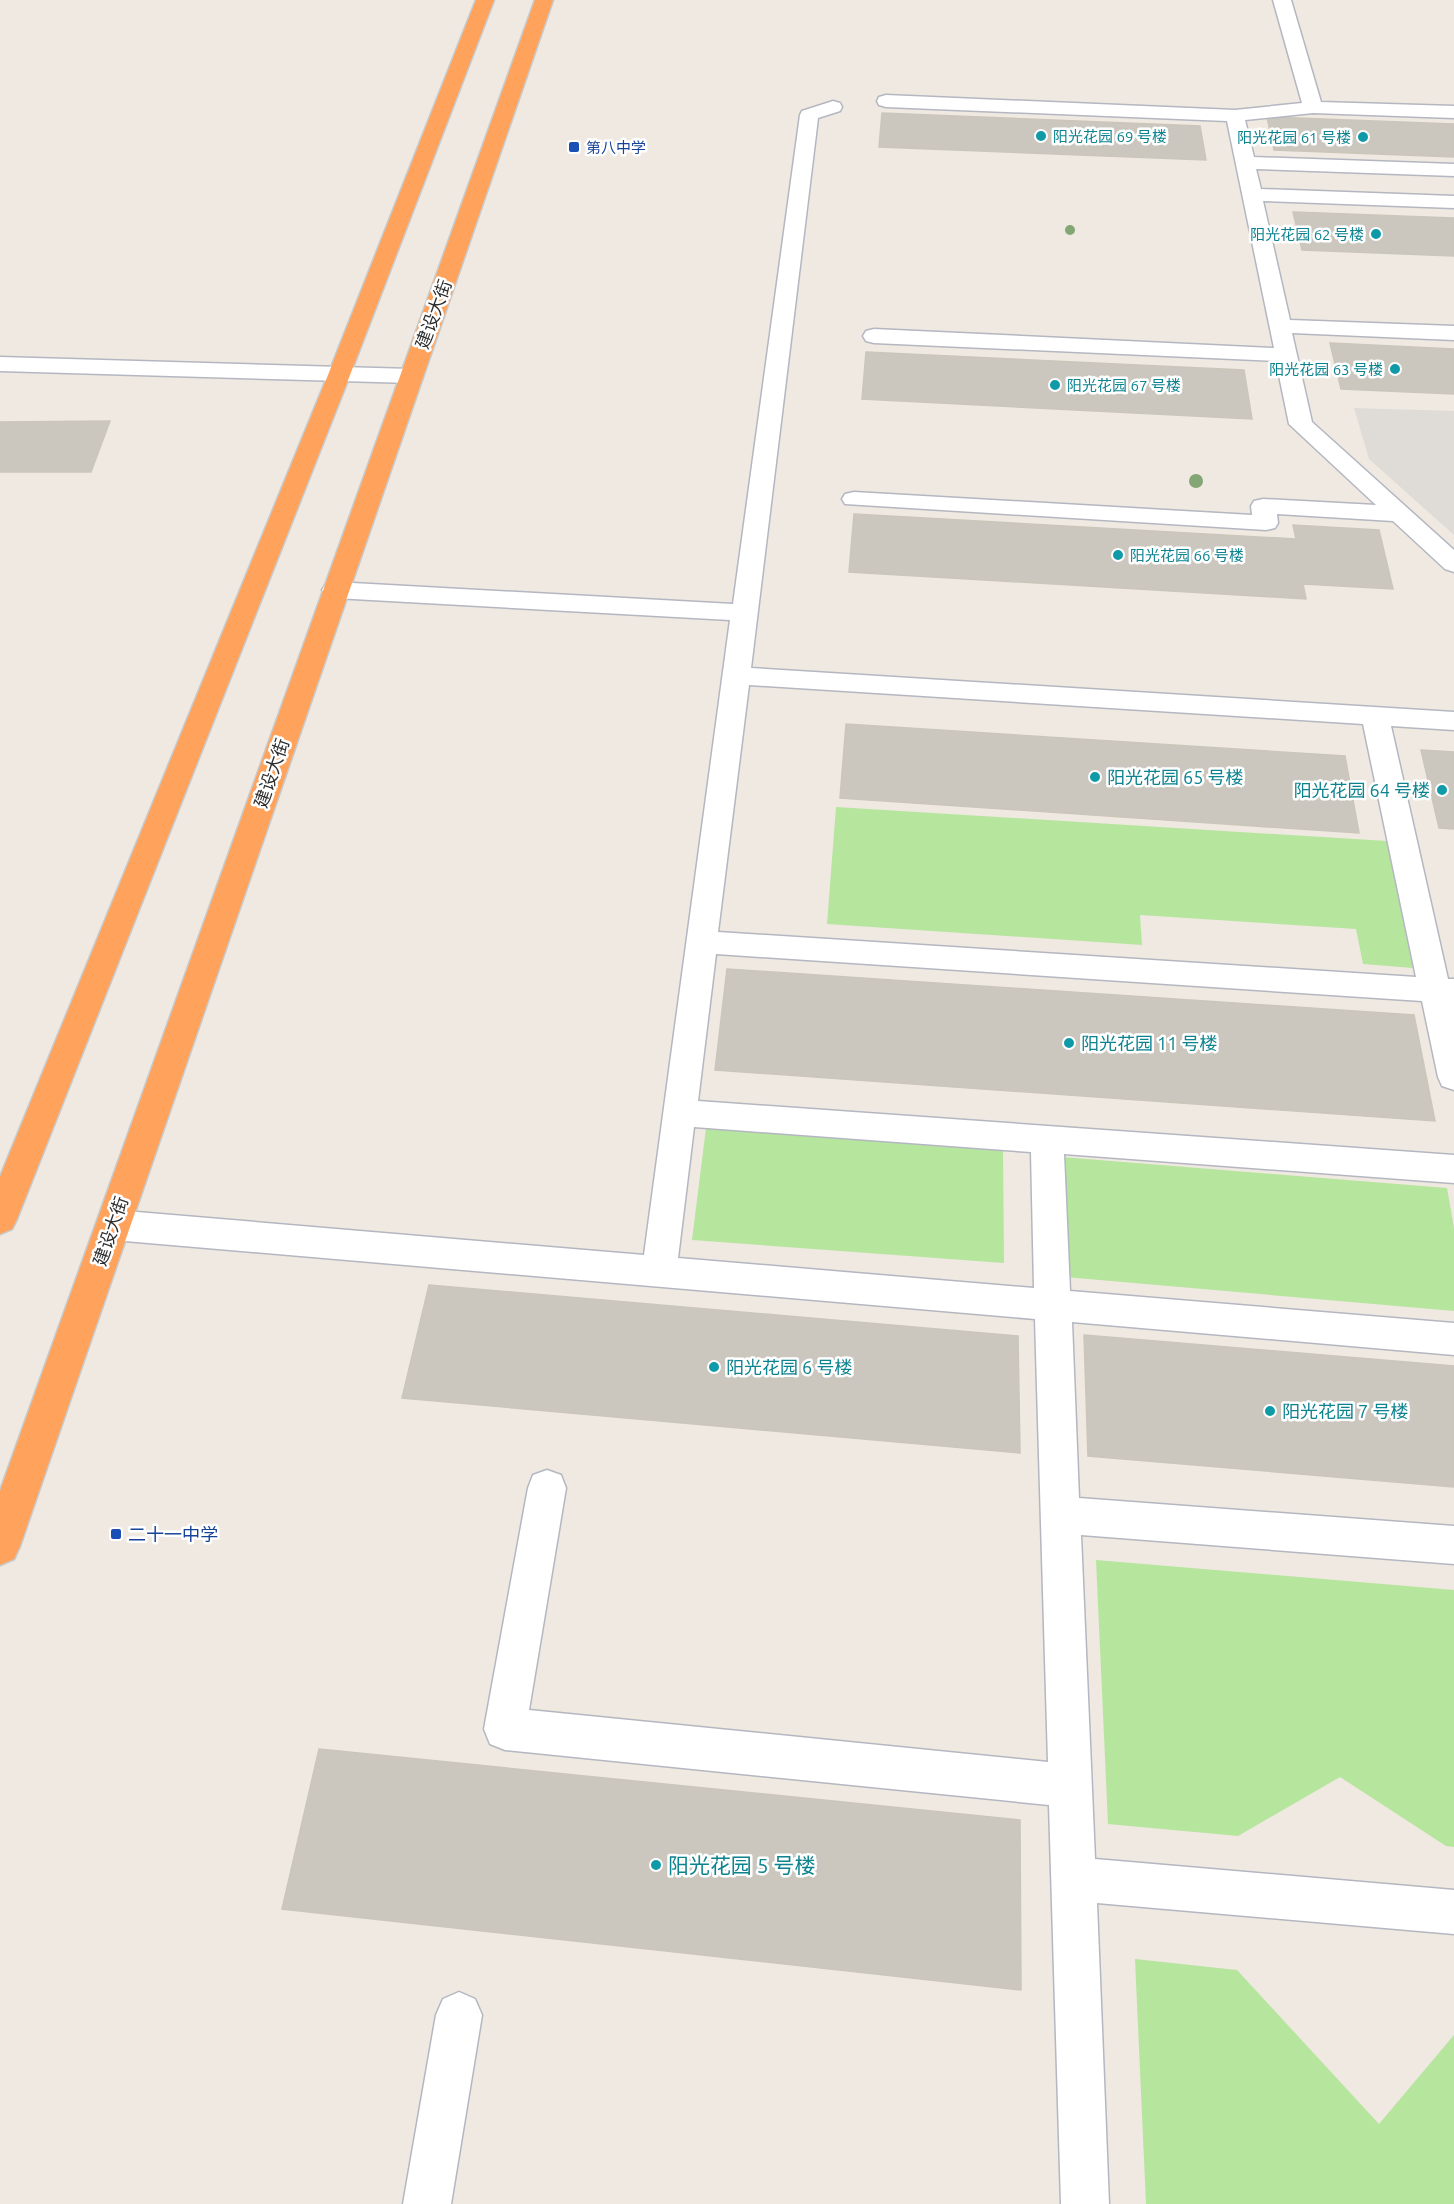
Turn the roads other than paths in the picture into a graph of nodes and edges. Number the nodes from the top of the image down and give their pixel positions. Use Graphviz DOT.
graph roads {
  1 [pos="485,0"];
  2 [pos="544,0"];
  3 [pos="1282,0"];
  4 [pos="886,101"];
  5 [pos="833,107"];
  6 [pos="1313,107"];
  7 [pos="1454,112"];
  8 [pos="1235,116"];
  9 [pos="1245,163"];
  10 [pos="1454,170"];
  11 [pos="1252,195"];
  12 [pos="1454,202"];
  13 [pos="1280,326"];
  14 [pos="1454,333"];
  15 [pos="874,336"];
  16 [pos="1287,355"];
  17 [pos="0,364"];
  18 [pos="339,375"];
  19 [pos="411,376"];
  20 [pos="854,499"];
  21 [pos="1399,514"];
  22 [pos="1454,564"];
  23 [pos="336,590"];
  24 [pos="744,614"];
  25 [pos="736,676"];
  26 [pos="1375,716"];
  27 [pos="1454,721"];
  28 [pos="702,942"];
  29 [pos="1444,990"];
  30 [pos="1454,1077"];
  31 [pos="680,1113"];
  32 [pos="1047,1140"];
  33 [pos="1454,1169"];
  34 [pos="0,1219"];
  35 [pos="113,1225"];
  36 [pos="660,1272"];
  37 [pos="1053,1305"];
  38 [pos="1454,1339"];
  39 [pos="547,1488"];
  40 [pos="1060,1515"];
  41 [pos="1454,1545"];
  42 [pos="0,1546"];
  43 [pos="1070,1786"];
  44 [pos="1074,1879"];
  45 [pos="1454,1912"];
  46 [pos="459,2015"];
  47 [pos="427,2204"];
  48 [pos="1085,2204"];
  1 -- 18 [label="highway"];
  2 -- 19 [label="highway, 建设大街"];
  3 -- 6 [label="street"];
  4 -- 8 [label="street"];
  5 -- 24 [label="street"];
  6 -- 7 [label="street"];
  6 -- 8 [label="street"];
  8 -- 9 [label="street"];
  9 -- 10 [label="street"];
  9 -- 11 [label="street"];
  11 -- 12 [label="street"];
  11 -- 13 [label="street"];
  13 -- 14 [label="street"];
  13 -- 16 [label="street"];
  15 -- 16 [label="street"];
  16 -- 21 [label="street"];
  17 -- 18 [label="street"];
  18 -- 19 [label="street"];
  18 -- 34 [label="highway"];
  19 -- 23 [label="highway, 建设大街"];
  20 -- 21 [label="street"];
  21 -- 22 [label="street"];
  23 -- 24 [label="street"];
  23 -- 35 [label="highway, 建设大街"];
  24 -- 25 [label="street"];
  25 -- 26 [label="street"];
  25 -- 28 [label="street"];
  26 -- 27 [label="street"];
  26 -- 29 [label="street"];
  28 -- 29 [label="street"];
  28 -- 31 [label="street"];
  29 -- 30 [label="street"];
  31 -- 32 [label="street"];
  31 -- 36 [label="street"];
  32 -- 33 [label="street"];
  32 -- 37 [label="street"];
  35 -- 36 [label="street"];
  35 -- 42 [label="highway, 建设大街"];
  36 -- 37 [label="street"];
  37 -- 38 [label="street"];
  37 -- 40 [label="street"];
  39 -- 43 [label="street"];
  40 -- 41 [label="street"];
  40 -- 43 [label="street"];
  43 -- 44 [label="street"];
  44 -- 45 [label="street"];
  44 -- 48 [label="street"];
  46 -- 47 [label="street"];
}
